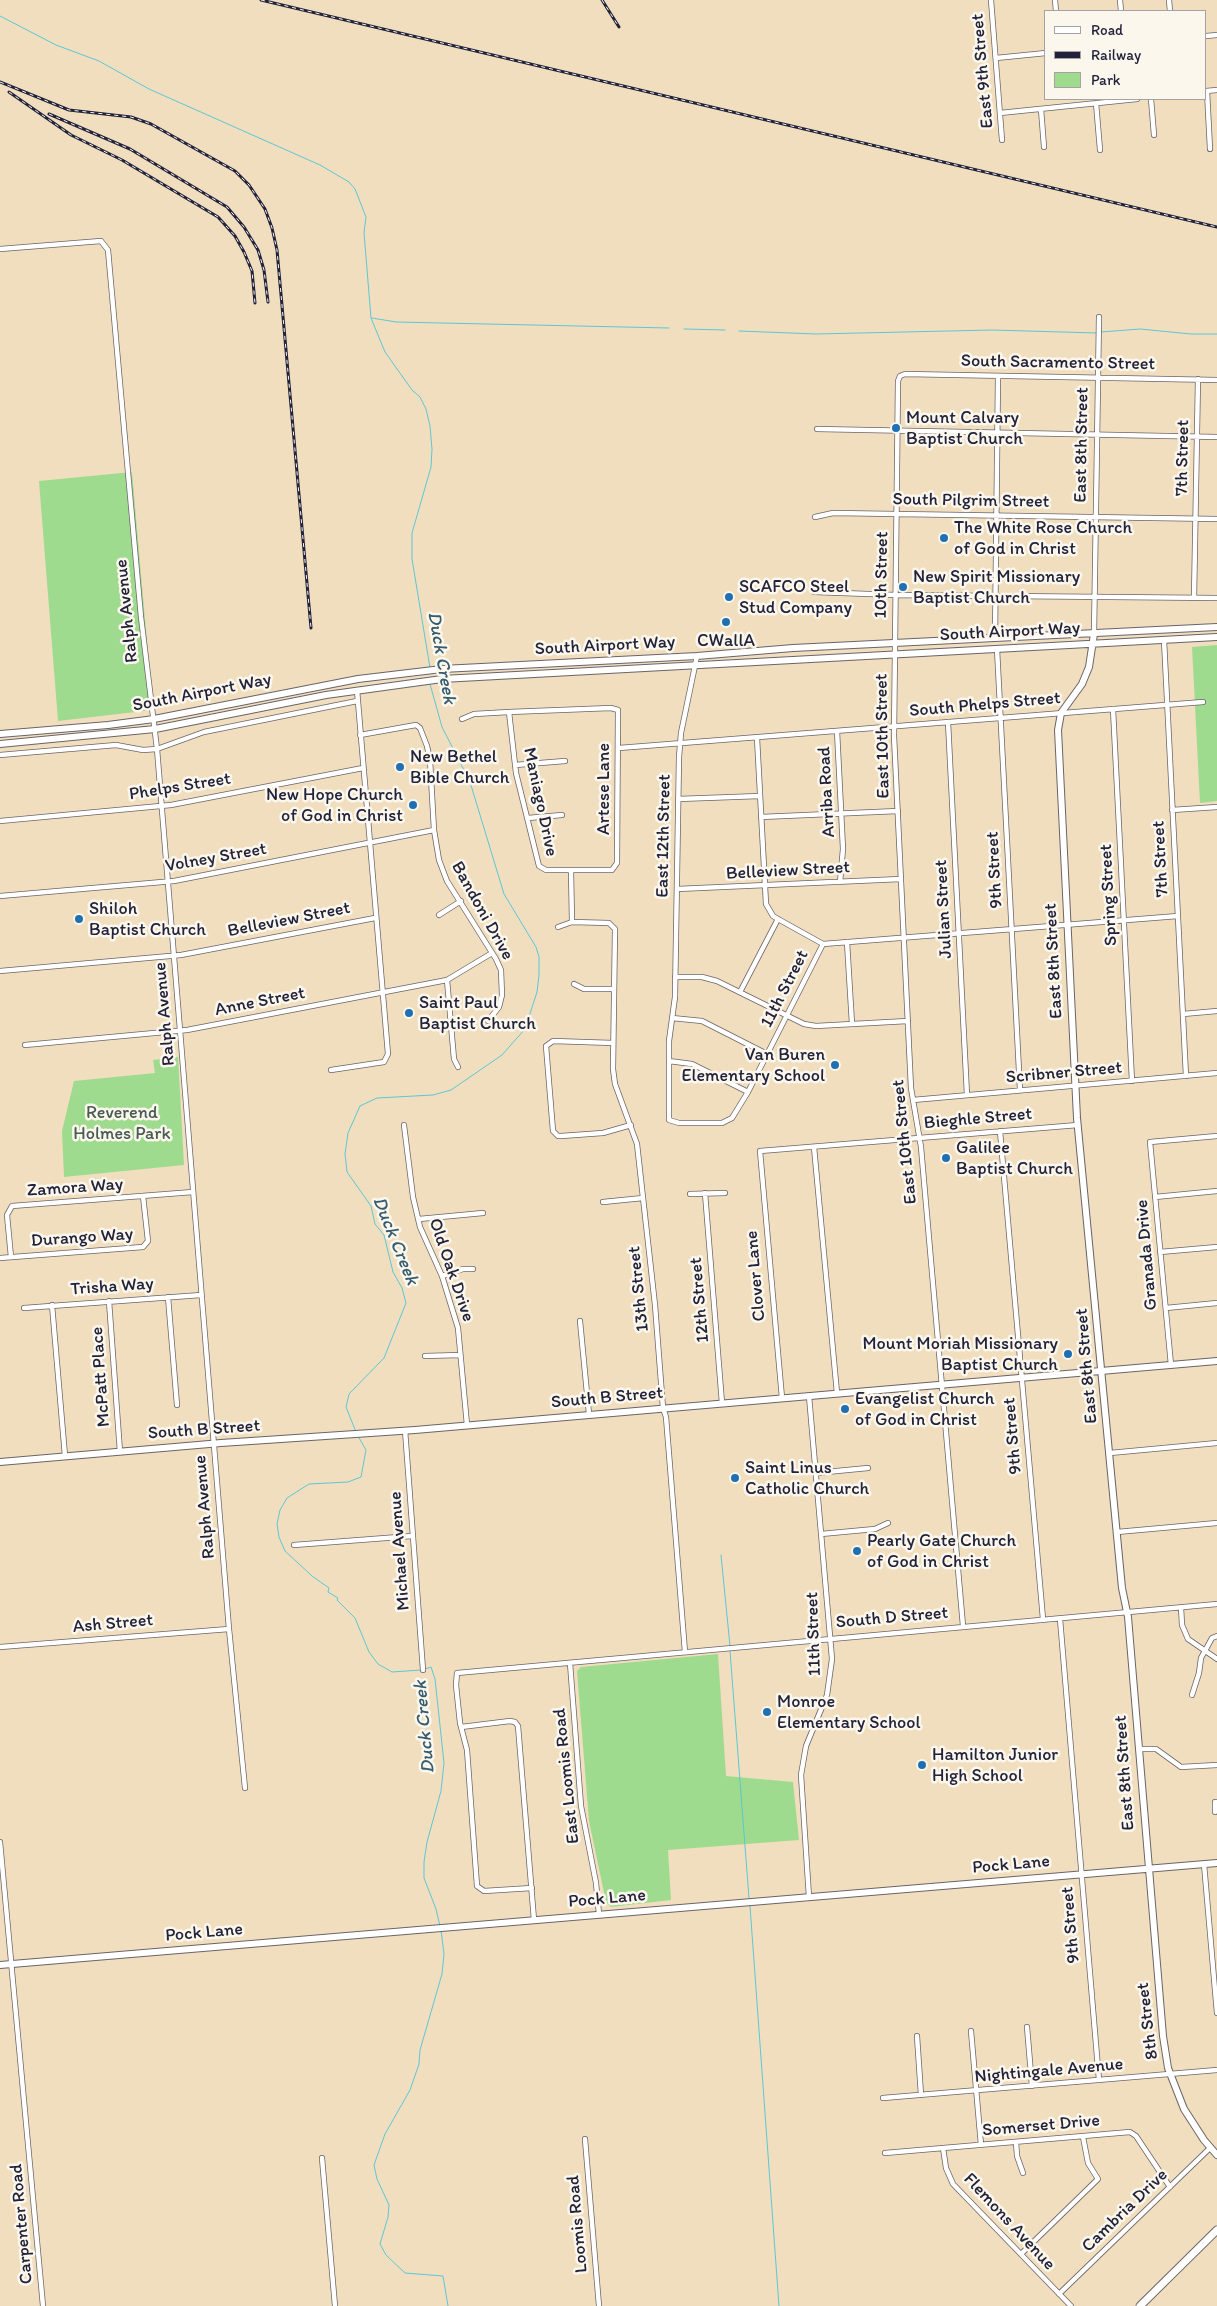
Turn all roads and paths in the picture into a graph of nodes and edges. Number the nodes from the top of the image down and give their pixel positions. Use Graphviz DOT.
graph roads {
  1 [pos="991,0"];
  2 [pos="1044,53"];
  3 [pos="996,58"];
  4 [pos="1120,100"];
  5 [pos="1151,100"];
  6 [pos="1207,100"];
  7 [pos="1096,103"];
  8 [pos="1041,109"];
  9 [pos="1000,113"];
  10 [pos="1154,135"];
  11 [pos="1002,140"];
  12 [pos="1044,147"];
  13 [pos="1210,148"];
  14 [pos="1100,150"];
  15 [pos="0,249"];
  16 [pos="1099,316"];
  17 [pos="900,376"];
  18 [pos="998,376"];
  19 [pos="1098,378"];
  20 [pos="1198,379"];
  21 [pos="1217,380"];
  22 [pos="817,429"];
  23 [pos="898,432"];
  24 [pos="998,434"];
  25 [pos="1097,436"];
  26 [pos="1197,437"];
  27 [pos="1217,437"];
  28 [pos="897,514"];
  29 [pos="996,515"];
  30 [pos="815,517"];
  31 [pos="1096,517"];
  32 [pos="1196,518"];
  33 [pos="1217,519"];
  34 [pos="814,592"];
  35 [pos="896,595"];
  36 [pos="995,597"];
  37 [pos="1095,597"];
  38 [pos="1194,598"];
  39 [pos="1217,598"];
  40 [pos="1217,628"];
  41 [pos="1094,634"];
  42 [pos="1217,637"];
  43 [pos="995,638"];
  44 [pos="1164,640"];
  45 [pos="1093,642"];
  46 [pos="896,643"];
  47 [pos="997,649"];
  48 [pos="896,654"];
  49 [pos="697,656"];
  50 [pos="696,665"];
  51 [pos="357,690"];
  52 [pos="357,700"];
  53 [pos="1203,702"];
  54 [pos="1167,704"];
  55 [pos="1113,709"];
  56 [pos="510,712"];
  57 [pos="1061,712"];
  58 [pos="1001,717"];
  59 [pos="154,719"];
  60 [pos="462,719"];
  61 [pos="948,722"];
  62 [pos="894,726"];
  63 [pos="155,729"];
  64 [pos="837,731"];
  65 [pos="0,734"];
  66 [pos="360,735"];
  67 [pos="757,738"];
  68 [pos="0,744"];
  69 [pos="680,745"];
  70 [pos="620,748"];
  71 [pos="157,750"];
  72 [pos="0,754"];
  73 [pos="565,761"];
  74 [pos="515,765"];
  75 [pos="363,768"];
  76 [pos="760,796"];
  77 [pos="678,798"];
  78 [pos="162,806"];
  79 [pos="1217,807"];
  80 [pos="1172,810"];
  81 [pos="898,811"];
  82 [pos="842,814"];
  83 [pos="562,815"];
  84 [pos="761,817"];
  85 [pos="528,818"];
  86 [pos="0,821"];
  87 [pos="434,830"];
  88 [pos="369,844"];
  89 [pos="571,872"];
  90 [pos="901,879"];
  91 [pos="168,882"];
  92 [pos="840,882"];
  93 [pos="764,886"];
  94 [pos="677,888"];
  95 [pos="0,896"];
  96 [pos="461,901"];
  97 [pos="440,915"];
  98 [pos="1178,916"];
  99 [pos="375,918"];
  100 [pos="778,920"];
  101 [pos="1124,921"];
  102 [pos="572,922"];
  103 [pos="1067,926"];
  104 [pos="558,927"];
  105 [pos="1012,930"];
  106 [pos="959,935"];
  107 [pos="904,939"];
  108 [pos="847,942"];
  109 [pos="824,944"];
  110 [pos="492,953"];
  111 [pos="174,956"];
  112 [pos="0,971"];
  113 [pos="675,977"];
  114 [pos="447,980"];
  115 [pos="574,984"];
  116 [pos="614,989"];
  117 [pos="381,992"];
  118 [pos="740,992"];
  119 [pos="1217,1011"];
  120 [pos="1183,1014"];
  121 [pos="787,1016"];
  122 [pos="672,1018"];
  123 [pos="488,1021"];
  124 [pos="908,1021"];
  125 [pos="852,1024"];
  126 [pos="180,1031"];
  127 [pos="613,1043"];
  128 [pos="25,1045"];
  129 [pos="767,1054"];
  130 [pos="669,1061"];
  131 [pos="458,1067"];
  132 [pos="331,1070"];
  133 [pos="1217,1074"];
  134 [pos="1186,1076"];
  135 [pos="1132,1081"];
  136 [pos="1076,1086"];
  137 [pos="1020,1090"];
  138 [pos="748,1092"];
  139 [pos="967,1095"];
  140 [pos="912,1100"];
  141 [pos="404,1125"];
  142 [pos="631,1125"];
  143 [pos="1078,1125"];
  144 [pos="1000,1131"];
  145 [pos="1217,1136"];
  146 [pos="919,1139"];
  147 [pos="814,1147"];
  148 [pos="760,1151"];
  149 [pos="193,1192"];
  150 [pos="1217,1192"];
  151 [pos="705,1193"];
  152 [pos="725,1193"];
  153 [pos="690,1194"];
  154 [pos="143,1196"];
  155 [pos="1155,1197"];
  156 [pos="643,1198"];
  157 [pos="603,1202"];
  158 [pos="483,1213"];
  159 [pos="419,1219"];
  160 [pos="1217,1247"];
  161 [pos="1160,1252"];
  162 [pos="11,1257"];
  163 [pos="0,1258"];
  164 [pos="473,1269"];
  165 [pos="442,1276"];
  166 [pos="201,1295"];
  167 [pos="168,1297"];
  168 [pos="109,1301"];
  169 [pos="1217,1303"];
  170 [pos="52,1305"];
  171 [pos="24,1308"];
  172 [pos="1166,1308"];
  173 [pos="580,1321"];
  174 [pos="460,1355"];
  175 [pos="425,1356"];
  176 [pos="1217,1361"];
  177 [pos="1171,1365"];
  178 [pos="1103,1371"];
  179 [pos="1022,1377"];
  180 [pos="942,1384"];
  181 [pos="837,1393"];
  182 [pos="809,1396"];
  183 [pos="782,1398"];
  184 [pos="722,1404"];
  185 [pos="177,1405"];
  186 [pos="663,1408"];
  187 [pos="589,1414"];
  188 [pos="467,1425"];
  189 [pos="405,1430"];
  190 [pos="1217,1443"];
  191 [pos="214,1444"];
  192 [pos="120,1452"];
  193 [pos="1110,1453"];
  194 [pos="65,1456"];
  195 [pos="0,1462"];
  196 [pos="868,1468"];
  197 [pos="816,1473"];
  198 [pos="888,1523"];
  199 [pos="1217,1523"];
  200 [pos="1117,1532"];
  201 [pos="821,1534"];
  202 [pos="412,1536"];
  203 [pos="294,1545"];
  204 [pos="1217,1604"];
  205 [pos="1181,1607"];
  206 [pos="1127,1612"];
  207 [pos="1060,1618"];
  208 [pos="1043,1619"];
  209 [pos="963,1626"];
  210 [pos="229,1629"];
  211 [pos="1217,1636"];
  212 [pos="831,1637"];
  213 [pos="0,1648"];
  214 [pos="1204,1651"];
  215 [pos="685,1652"];
  216 [pos="1217,1659"];
  217 [pos="570,1663"];
  218 [pos="423,1670"];
  219 [pos="1192,1695"];
  220 [pos="461,1727"];
  221 [pos="1139,1749"];
  222 [pos="1217,1765"];
  223 [pos="245,1788"];
  224 [pos="1217,1802"];
  225 [pos="1215,1812"];
  226 [pos="0,1842"];
  227 [pos="1217,1863"];
  228 [pos="1204,1864"];
  229 [pos="1148,1870"];
  230 [pos="1081,1874"];
  231 [pos="532,1888"];
  232 [pos="809,1897"];
  233 [pos="599,1914"];
  234 [pos="534,1920"];
  235 [pos="12,1964"];
  236 [pos="0,1965"];
  237 [pos="1217,2013"];
  238 [pos="1027,2027"];
  239 [pos="971,2031"];
  240 [pos="917,2036"];
  241 [pos="1217,2070"];
  242 [pos="1171,2074"];
  243 [pos="1099,2080"];
  244 [pos="1032,2086"];
  245 [pos="977,2091"];
  246 [pos="921,2095"];
  247 [pos="882,2098"];
  248 [pos="1083,2137"];
  249 [pos="585,2139"];
  250 [pos="1016,2142"];
  251 [pos="981,2145"];
  252 [pos="943,2148"];
  253 [pos="1210,2148"];
  254 [pos="885,2153"];
  255 [pos="1217,2156"];
  256 [pos="322,2158"];
  257 [pos="1023,2173"];
  258 [pos="1170,2187"];
  259 [pos="1217,2230"];
  260 [pos="1021,2254"];
  261 [pos="1059,2294"];
  262 [pos="43,2306"];
  263 [pos="335,2306"];
  264 [pos="599,2306"];
  265 [pos="1071,2306"];
  266 [pos="1140,2306"];
  1 -- 3 [label="street, East 9th Street"];
  2 -- 3 [label="street"];
  3 -- 9 [label="street, East 9th Street"];
  4 -- 7 [label="street"];
  5 -- 10 [label="street"];
  6 -- 13 [label="street"];
  7 -- 8 [label="street"];
  7 -- 14 [label="street"];
  8 -- 9 [label="street"];
  8 -- 12 [label="street"];
  9 -- 11 [label="street, East 9th Street"];
  15 -- 59 [label="street, Ralph Avenue"];
  16 -- 19 [label="street, East 8th Street"];
  17 -- 18 [label="street, South Sacramento Street"];
  17 -- 23 [label="street, 10th Street"];
  18 -- 19 [label="street, South Sacramento Street"];
  18 -- 24 [label="street"];
  19 -- 20 [label="street, South Sacramento Street"];
  19 -- 25 [label="street, East 8th Street"];
  20 -- 21 [label="street, South Sacramento Street"];
  20 -- 26 [label="street, 7th Street"];
  22 -- 23 [label="street"];
  23 -- 24 [label="street"];
  23 -- 28 [label="street, 10th Street"];
  24 -- 25 [label="street"];
  24 -- 29 [label="street"];
  25 -- 26 [label="street"];
  25 -- 31 [label="street, East 8th Street"];
  26 -- 27 [label="street"];
  26 -- 32 [label="street, 7th Street"];
  28 -- 29 [label="street, South Pilgrim Street"];
  28 -- 30 [label="street, South Pilgrim Street"];
  28 -- 35 [label="street, 10th Street"];
  29 -- 31 [label="street, South Pilgrim Street"];
  29 -- 36 [label="street"];
  31 -- 32 [label="street, South Pilgrim Street"];
  31 -- 37 [label="street, East 8th Street"];
  32 -- 33 [label="street, South Pilgrim Street"];
  32 -- 38 [label="street, 7th Street"];
  34 -- 35 [label="street"];
  35 -- 36 [label="street"];
  35 -- 46 [label="street, 10th Street"];
  36 -- 37 [label="street"];
  36 -- 43 [label="street"];
  37 -- 38 [label="street"];
  37 -- 41 [label="street, East 8th Street"];
  38 -- 39 [label="street"];
  40 -- 41 [label="street, South Airport Way"];
  41 -- 43 [label="street, South Airport Way"];
  41 -- 45 [label="street, East 8th Street"];
  42 -- 44 [label="street, South Airport Way"];
  43 -- 46 [label="street, South Airport Way"];
  44 -- 45 [label="street, South Airport Way"];
  44 -- 54 [label="street, 7th Street"];
  45 -- 47 [label="street, South Airport Way"];
  45 -- 57 [label="street, East 8th Street"];
  46 -- 48 [label="street, 10th Street"];
  46 -- 49 [label="street, South Airport Way"];
  47 -- 48 [label="street, South Airport Way"];
  47 -- 58 [label="street, 9th Street"];
  48 -- 50 [label="street, South Airport Way"];
  48 -- 62 [label="street, East 10th Street"];
  49 -- 50 [label="street, East 12th Street"];
  49 -- 59 [label="street, South Airport Way"];
  50 -- 51 [label="street, South Airport Way"];
  50 -- 69 [label="street, East 12th Street"];
  51 -- 52 [label="street"];
  51 -- 63 [label="street, South Airport Way"];
  52 -- 66 [label="street"];
  52 -- 71 [label="street"];
  53 -- 54 [label="street, South Phelps Street"];
  54 -- 55 [label="street, South Phelps Street"];
  54 -- 80 [label="street, 7th Street"];
  55 -- 57 [label="street, South Phelps Street"];
  55 -- 101 [label="street, Spring Street"];
  56 -- 60 [label="street"];
  56 -- 70 [label="street, Artese Lane"];
  56 -- 74 [label="street, Maniago Drive"];
  57 -- 58 [label="street, South Phelps Street"];
  57 -- 103 [label="street, East 8th Street"];
  58 -- 61 [label="street, South Phelps Street"];
  58 -- 105 [label="street, 9th Street"];
  59 -- 63 [label="street, Ralph Avenue"];
  59 -- 65 [label="street, South Airport Way"];
  61 -- 62 [label="street, South Phelps Street"];
  61 -- 106 [label="street, Julian Street"];
  62 -- 64 [label="street, South Phelps Street"];
  62 -- 81 [label="street, East 10th Street"];
  63 -- 68 [label="street, South Airport Way"];
  63 -- 71 [label="street, Ralph Avenue"];
  64 -- 67 [label="street, South Phelps Street"];
  64 -- 82 [label="street, Arriba Road"];
  66 -- 75 [label="street"];
  66 -- 87 [label="street, Bandoni Drive"];
  67 -- 69 [label="street, South Phelps Street"];
  67 -- 76 [label="street"];
  69 -- 70 [label="street, South Phelps Street"];
  69 -- 77 [label="street, East 12th Street"];
  70 -- 89 [label="street, Artese Lane"];
  71 -- 72 [label="street"];
  71 -- 78 [label="street, Ralph Avenue"];
  73 -- 74 [label="street"];
  74 -- 85 [label="street, Maniago Drive"];
  75 -- 78 [label="street, Phelps Street"];
  75 -- 88 [label="street"];
  76 -- 77 [label="street"];
  76 -- 84 [label="street"];
  77 -- 94 [label="street, East 12th Street"];
  78 -- 86 [label="street, Phelps Street"];
  78 -- 91 [label="street, Ralph Avenue"];
  79 -- 80 [label="street"];
  80 -- 98 [label="street, 7th Street"];
  81 -- 82 [label="street"];
  81 -- 90 [label="street, East 10th Street"];
  82 -- 84 [label="street"];
  82 -- 92 [label="street, Arriba Road"];
  83 -- 85 [label="street"];
  84 -- 93 [label="street"];
  85 -- 89 [label="street, Maniago Drive"];
  87 -- 88 [label="street, Volney Street"];
  87 -- 96 [label="street, Bandoni Drive"];
  88 -- 91 [label="street, Volney Street"];
  88 -- 99 [label="street"];
  89 -- 102 [label="street"];
  90 -- 92 [label="street, Belleview Street"];
  90 -- 107 [label="street, East 10th Street"];
  91 -- 95 [label="street, Volney Street"];
  91 -- 111 [label="street, Ralph Avenue"];
  92 -- 93 [label="street, Belleview Street"];
  93 -- 94 [label="street, Belleview Street"];
  93 -- 100 [label="street"];
  94 -- 113 [label="street, East 12th Street"];
  96 -- 97 [label="street"];
  96 -- 110 [label="street, Bandoni Drive"];
  98 -- 101 [label="street"];
  98 -- 120 [label="street, 7th Street"];
  99 -- 111 [label="street, Belleview Street"];
  99 -- 117 [label="street"];
  100 -- 109 [label="street, 11th Street"];
  100 -- 118 [label="street"];
  101 -- 103 [label="street"];
  101 -- 135 [label="street, Spring Street"];
  102 -- 104 [label="street"];
  102 -- 116 [label="street, 13th Street"];
  103 -- 105 [label="street"];
  103 -- 136 [label="street, East 8th Street"];
  105 -- 106 [label="street"];
  105 -- 137 [label="street, 9th Street"];
  106 -- 107 [label="street"];
  106 -- 139 [label="street, Julian Street"];
  107 -- 108 [label="street"];
  107 -- 124 [label="street, East 10th Street"];
  108 -- 109 [label="street"];
  108 -- 125 [label="street"];
  109 -- 121 [label="street, 11th Street"];
  110 -- 114 [label="street, Anne Street"];
  110 -- 123 [label="street, Bandoni Drive"];
  111 -- 112 [label="street, Belleview Street"];
  111 -- 126 [label="street, Ralph Avenue"];
  113 -- 118 [label="street"];
  113 -- 122 [label="street, East 12th Street"];
  114 -- 117 [label="street, Anne Street"];
  114 -- 131 [label="street"];
  115 -- 116 [label="street"];
  116 -- 127 [label="street, 13th Street"];
  117 -- 126 [label="street, Anne Street"];
  117 -- 132 [label="street"];
  118 -- 121 [label="street"];
  119 -- 120 [label="street"];
  120 -- 134 [label="street, 7th Street"];
  121 -- 125 [label="street"];
  121 -- 129 [label="street, 11th Street"];
  122 -- 129 [label="street"];
  122 -- 130 [label="street"];
  124 -- 125 [label="street"];
  124 -- 140 [label="street, East 10th Street"];
  126 -- 128 [label="street, Anne Street"];
  126 -- 149 [label="street, Ralph Avenue"];
  127 -- 142 [label="street, 13th Street"];
  127 -- 142 [label="street"];
  129 -- 138 [label="street, 11th Street"];
  130 -- 138 [label="street"];
  130 -- 138 [label="street, 11th Street"];
  133 -- 134 [label="street, Scribner Street"];
  134 -- 135 [label="street, Scribner Street"];
  135 -- 136 [label="street, Scribner Street"];
  136 -- 137 [label="street, Scribner Street"];
  136 -- 143 [label="street, East 8th Street"];
  137 -- 139 [label="street, Scribner Street"];
  139 -- 140 [label="street, Scribner Street"];
  140 -- 146 [label="street, East 10th Street"];
  141 -- 159 [label="street, Old Oak Drive"];
  142 -- 156 [label="street, 13th Street"];
  143 -- 144 [label="street, Bieghle Street"];
  143 -- 178 [label="street, East 8th Street"];
  144 -- 146 [label="street, Bieghle Street"];
  144 -- 179 [label="street, 9th Street"];
  145 -- 155 [label="street, Granada Drive"];
  146 -- 147 [label="street, Bieghle Street"];
  146 -- 180 [label="street, East 10th Street"];
  147 -- 148 [label="street, Bieghle Street"];
  147 -- 181 [label="street"];
  148 -- 183 [label="street, Clover Lane"];
  149 -- 154 [label="street, Zamora Way"];
  149 -- 166 [label="street, Ralph Avenue"];
  150 -- 155 [label="street"];
  151 -- 152 [label="street"];
  151 -- 153 [label="street"];
  151 -- 184 [label="street, 12th Street"];
  154 -- 162 [label="street, Zamora Way"];
  154 -- 162 [label="street, Durango Way"];
  155 -- 161 [label="street, Granada Drive"];
  156 -- 157 [label="street"];
  156 -- 186 [label="street, 13th Street"];
  158 -- 159 [label="street"];
  159 -- 165 [label="street, Old Oak Drive"];
  160 -- 161 [label="street"];
  161 -- 172 [label="street, Granada Drive"];
  162 -- 163 [label="street, Durango Way"];
  164 -- 165 [label="street"];
  165 -- 174 [label="street, Old Oak Drive"];
  166 -- 167 [label="street, Trisha Way"];
  166 -- 191 [label="street, Ralph Avenue"];
  167 -- 168 [label="street, Trisha Way"];
  167 -- 185 [label="street"];
  168 -- 170 [label="street, Trisha Way"];
  168 -- 192 [label="street, McPatt Place"];
  169 -- 172 [label="street"];
  170 -- 171 [label="street, Trisha Way"];
  170 -- 194 [label="street"];
  172 -- 177 [label="street, Granada Drive"];
  173 -- 187 [label="street"];
  174 -- 175 [label="street"];
  174 -- 188 [label="street, Old Oak Drive"];
  176 -- 177 [label="street, South B Street"];
  177 -- 178 [label="street, South B Street"];
  178 -- 179 [label="street, South B Street"];
  178 -- 193 [label="street, East 8th Street"];
  179 -- 180 [label="street, South B Street"];
  179 -- 208 [label="street, 9th Street"];
  180 -- 181 [label="street, South B Street"];
  180 -- 209 [label="street, East 10th Street"];
  181 -- 182 [label="street, South B Street"];
  182 -- 183 [label="street, South B Street"];
  182 -- 197 [label="street, 11th Street"];
  183 -- 184 [label="street, South B Street"];
  184 -- 186 [label="street, South B Street"];
  186 -- 187 [label="street, South B Street"];
  186 -- 215 [label="street, 13th Street"];
  187 -- 188 [label="street, South B Street"];
  188 -- 189 [label="street, South B Street"];
  189 -- 191 [label="street, South B Street"];
  189 -- 202 [label="street, Michael Avenue"];
  190 -- 193 [label="street"];
  191 -- 192 [label="street, South B Street"];
  191 -- 210 [label="street, Ralph Avenue"];
  192 -- 194 [label="street, South B Street"];
  193 -- 200 [label="street, East 8th Street"];
  194 -- 195 [label="street, South B Street"];
  196 -- 197 [label="street"];
  197 -- 201 [label="street, 11th Street"];
  198 -- 201 [label="street"];
  199 -- 200 [label="street"];
  200 -- 206 [label="street, East 8th Street"];
  201 -- 212 [label="street, 11th Street"];
  202 -- 203 [label="street"];
  202 -- 218 [label="street, Michael Avenue"];
  204 -- 205 [label="street, South D Street"];
  205 -- 206 [label="street, South D Street"];
  205 -- 214 [label="street"];
  206 -- 207 [label="street, South D Street"];
  206 -- 221 [label="street, East 8th Street"];
  207 -- 208 [label="street, South D Street"];
  207 -- 230 [label="street, 9th Street"];
  208 -- 209 [label="street, South D Street"];
  209 -- 212 [label="street, South D Street"];
  210 -- 213 [label="street, Ash Street"];
  210 -- 223 [label="street, Ralph Avenue"];
  211 -- 214 [label="street"];
  212 -- 215 [label="street, South D Street"];
  212 -- 232 [label="street, 11th Street"];
  214 -- 216 [label="street"];
  214 -- 219 [label="street"];
  215 -- 217 [label="street, South D Street"];
  217 -- 220 [label="street, South D Street"];
  217 -- 233 [label="street, East Loomis Road"];
  220 -- 231 [label="street"];
  220 -- 231 [label="street"];
  221 -- 222 [label="street"];
  221 -- 229 [label="street, East 8th Street"];
  224 -- 225 [label="street"];
  226 -- 235 [label="street, Carpenter Road"];
  227 -- 228 [label="street, Pock Lane"];
  228 -- 229 [label="street, Pock Lane"];
  228 -- 237 [label="street"];
  229 -- 230 [label="street, Pock Lane"];
  229 -- 242 [label="street, 8th Street"];
  230 -- 232 [label="street, Pock Lane"];
  230 -- 243 [label="street, 9th Street"];
  231 -- 234 [label="street"];
  232 -- 233 [label="street, Pock Lane"];
  233 -- 234 [label="street, Pock Lane"];
  234 -- 235 [label="street, Pock Lane"];
  235 -- 236 [label="street, Pock Lane"];
  235 -- 262 [label="street, Carpenter Road"];
  238 -- 244 [label="street"];
  239 -- 245 [label="street"];
  240 -- 246 [label="street"];
  241 -- 242 [label="street, Nightingale Avenue"];
  242 -- 243 [label="street, Nightingale Avenue"];
  242 -- 253 [label="street, 8th Street"];
  243 -- 244 [label="street, Nightingale Avenue"];
  244 -- 245 [label="street, Nightingale Avenue"];
  245 -- 246 [label="street, Nightingale Avenue"];
  245 -- 251 [label="street"];
  246 -- 247 [label="street, Nightingale Avenue"];
  248 -- 250 [label="street, Somerset Drive"];
  248 -- 258 [label="street, Somerset Drive"];
  248 -- 260 [label="street"];
  249 -- 264 [label="street, Loomis Road"];
  250 -- 251 [label="street, Somerset Drive"];
  250 -- 257 [label="street"];
  251 -- 252 [label="street, Somerset Drive"];
  252 -- 254 [label="street, Somerset Drive"];
  252 -- 260 [label="street, Flemons Avenue"];
  253 -- 255 [label="street, 8th Street"];
  253 -- 258 [label="street, Cambria Drive"];
  256 -- 263 [label="street"];
  258 -- 261 [label="street, Cambria Drive"];
  259 -- 266 [label="main road"];
  260 -- 261 [label="street, Flemons Avenue"];
  261 -- 265 [label="street, Flemons Avenue"];
}
